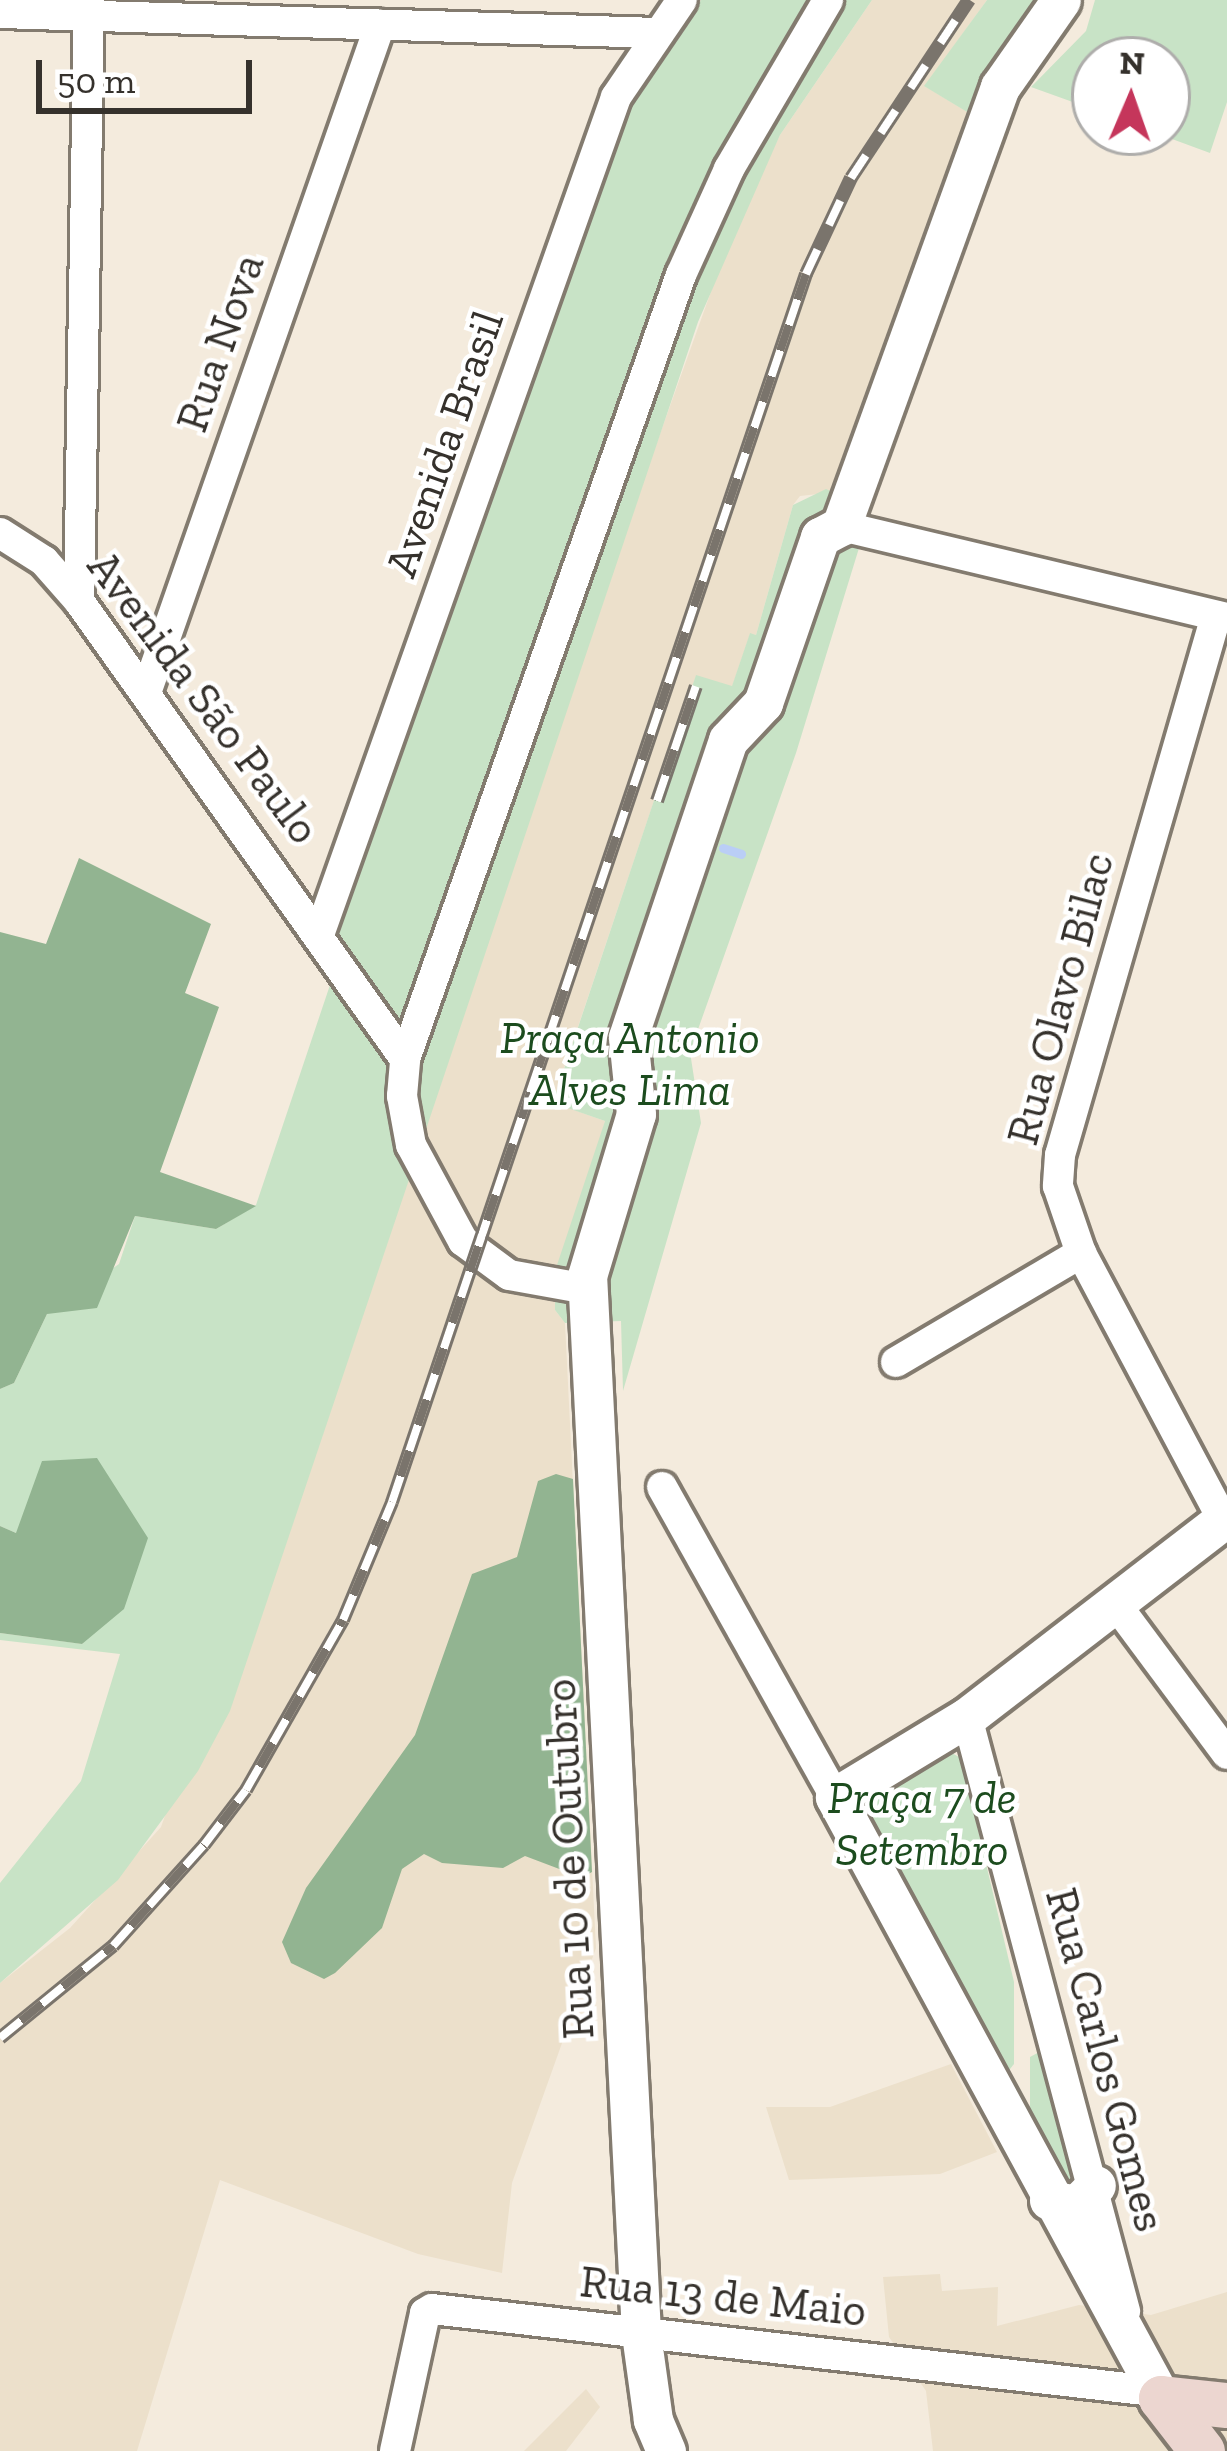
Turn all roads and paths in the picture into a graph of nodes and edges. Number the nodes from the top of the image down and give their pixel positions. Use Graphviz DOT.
graph roads {
  1 [pos="682,0"];
  2 [pos="828,0"];
  3 [pos="1061,0"];
  4 [pos="89,8"];
  5 [pos="0,13"];
  6 [pos="537,14"];
  7 [pos="380,25"];
  8 [pos="657,33"];
  9 [pos="841,526"];
  10 [pos="0,532"];
  11 [pos="79,601"];
  12 [pos="1223,614"];
  13 [pos="147,690"];
  14 [pos="320,932"];
  15 [pos="405,1059"];
  16 [pos="1081,1252"];
  17 [pos="588,1275"];
  18 [pos="896,1362"];
  19 [pos="662,1487"];
  20 [pos="1225,1519"];
  21 [pos="1115,1603"];
  22 [pos="967,1717"];
  23 [pos="1227,1754"];
  24 [pos="835,1797"];
  25 [pos="1096,2185"];
  26 [pos="1049,2200"];
  27 [pos="641,2333"];
  28 [pos="1150,2382"];
  29 [pos="1227,2404"];
  30 [pos="395,2451"];
  31 [pos="666,2451"];
  32 [pos="1202,2451"];
  1 -- 8 [label="street, Avenida Brasil"];
  2 -- 15 [label="street"];
  3 -- 9 [label="street"];
  4 -- 5 [label="street"];
  4 -- 7 [label="street"];
  4 -- 11 [label="street"];
  6 -- 7 [label="street"];
  6 -- 8 [label="street"];
  7 -- 13 [label="street, Rua Nova"];
  8 -- 14 [label="street, Avenida Brasil"];
  9 -- 12 [label="street"];
  9 -- 17 [label="street"];
  10 -- 11 [label="street, Avenida São Paulo"];
  11 -- 13 [label="street, Avenida São Paulo"];
  12 -- 16 [label="street, Rua Olavo Bilac"];
  13 -- 14 [label="street, Avenida São Paulo"];
  14 -- 15 [label="street, Avenida São Paulo"];
  15 -- 17 [label="street"];
  16 -- 18 [label="street"];
  16 -- 20 [label="street, Rua Olavo Bilac"];
  17 -- 27 [label="street, Rua 10 de Outubro"];
  19 -- 24 [label="street"];
  20 -- 21 [label="street"];
  21 -- 22 [label="street"];
  21 -- 23 [label="street"];
  22 -- 24 [label="street"];
  22 -- 25 [label="street, Rua Carlos Gomes"];
  24 -- 26 [label="street"];
  25 -- 26 [label="street"];
  25 -- 28 [label="street, Rua Carlos Gomes"];
  26 -- 28 [label="street"];
  27 -- 28 [label="street, Rua 13 de Maio"];
  27 -- 30 [label="street, Rua 13 de Maio"];
  27 -- 31 [label="street, Rua 10 de Outubro"];
  28 -- 29 [label="main road"];
  28 -- 32 [label="main road"];
}
